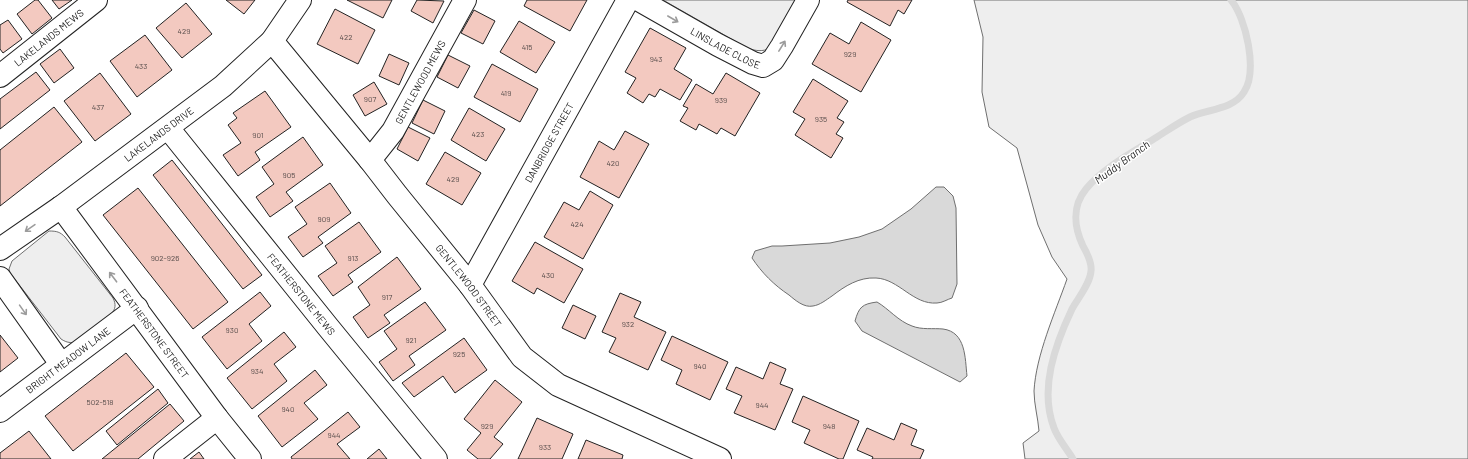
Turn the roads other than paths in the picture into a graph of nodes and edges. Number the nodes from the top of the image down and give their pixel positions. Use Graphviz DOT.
graph roads {
  1 [pos="96,0"];
  2 [pos="300,0"];
  3 [pos="465,0"];
  4 [pos="628,0"];
  5 [pos="639,0"];
  6 [pos="808,0"];
  7 [pos="272,41"];
  8 [pos="0,76"];
  9 [pos="168,128"];
  10 [pos="370,160"];
  11 [pos="61,207"];
  12 [pos="0,249"];
  13 [pos="0,278"];
  14 [pos="470,285"];
  15 [pos="137,308"];
  16 [pos="61,364"];
  17 [pos="0,411"];
  18 [pos="217,418"];
  19 [pos="165,459"];
  20 [pos="250,459"];
  21 [pos="436,459"];
  22 [pos="720,459"];
  1 -- 8 [label="street, LAKELANDS MEWS"];
  2 -- 7 [label="street, LAKELANDS DRIVE"];
  3 -- 10 [label="street, GENTLEWOOD MEWS"];
  4 -- 14 [label="street, DANBRIDGE STREET"];
  5 -- 6 [label="street, LINSLADE CLOSE, one-way"];
  7 -- 9 [label="street, LAKELANDS DRIVE"];
  7 -- 10 [label="street, GENTLEWOOD STREET"];
  9 -- 11 [label="street, LAKELANDS DRIVE"];
  9 -- 21 [label="street, FEATHERSTONE MEWS"];
  10 -- 14 [label="street, GENTLEWOOD STREET"];
  11 -- 12 [label="street, LAKELANDS DRIVE, one-way"];
  15 -- 11 [label="street, FEATHERSTONE STREET, one-way"];
  13 -- 16 [label="street, one-way"];
  14 -- 22 [label="street, GENTLEWOOD STREET"];
  15 -- 16 [label="street, BRIGHT MEADOW LANE"];
  15 -- 18 [label="street, FEATHERSTONE STREET"];
  16 -- 17 [label="street, BRIGHT MEADOW LANE"];
  18 -- 19 [label="street"];
  18 -- 20 [label="street, FEATHERSTONE STREET"];
}
